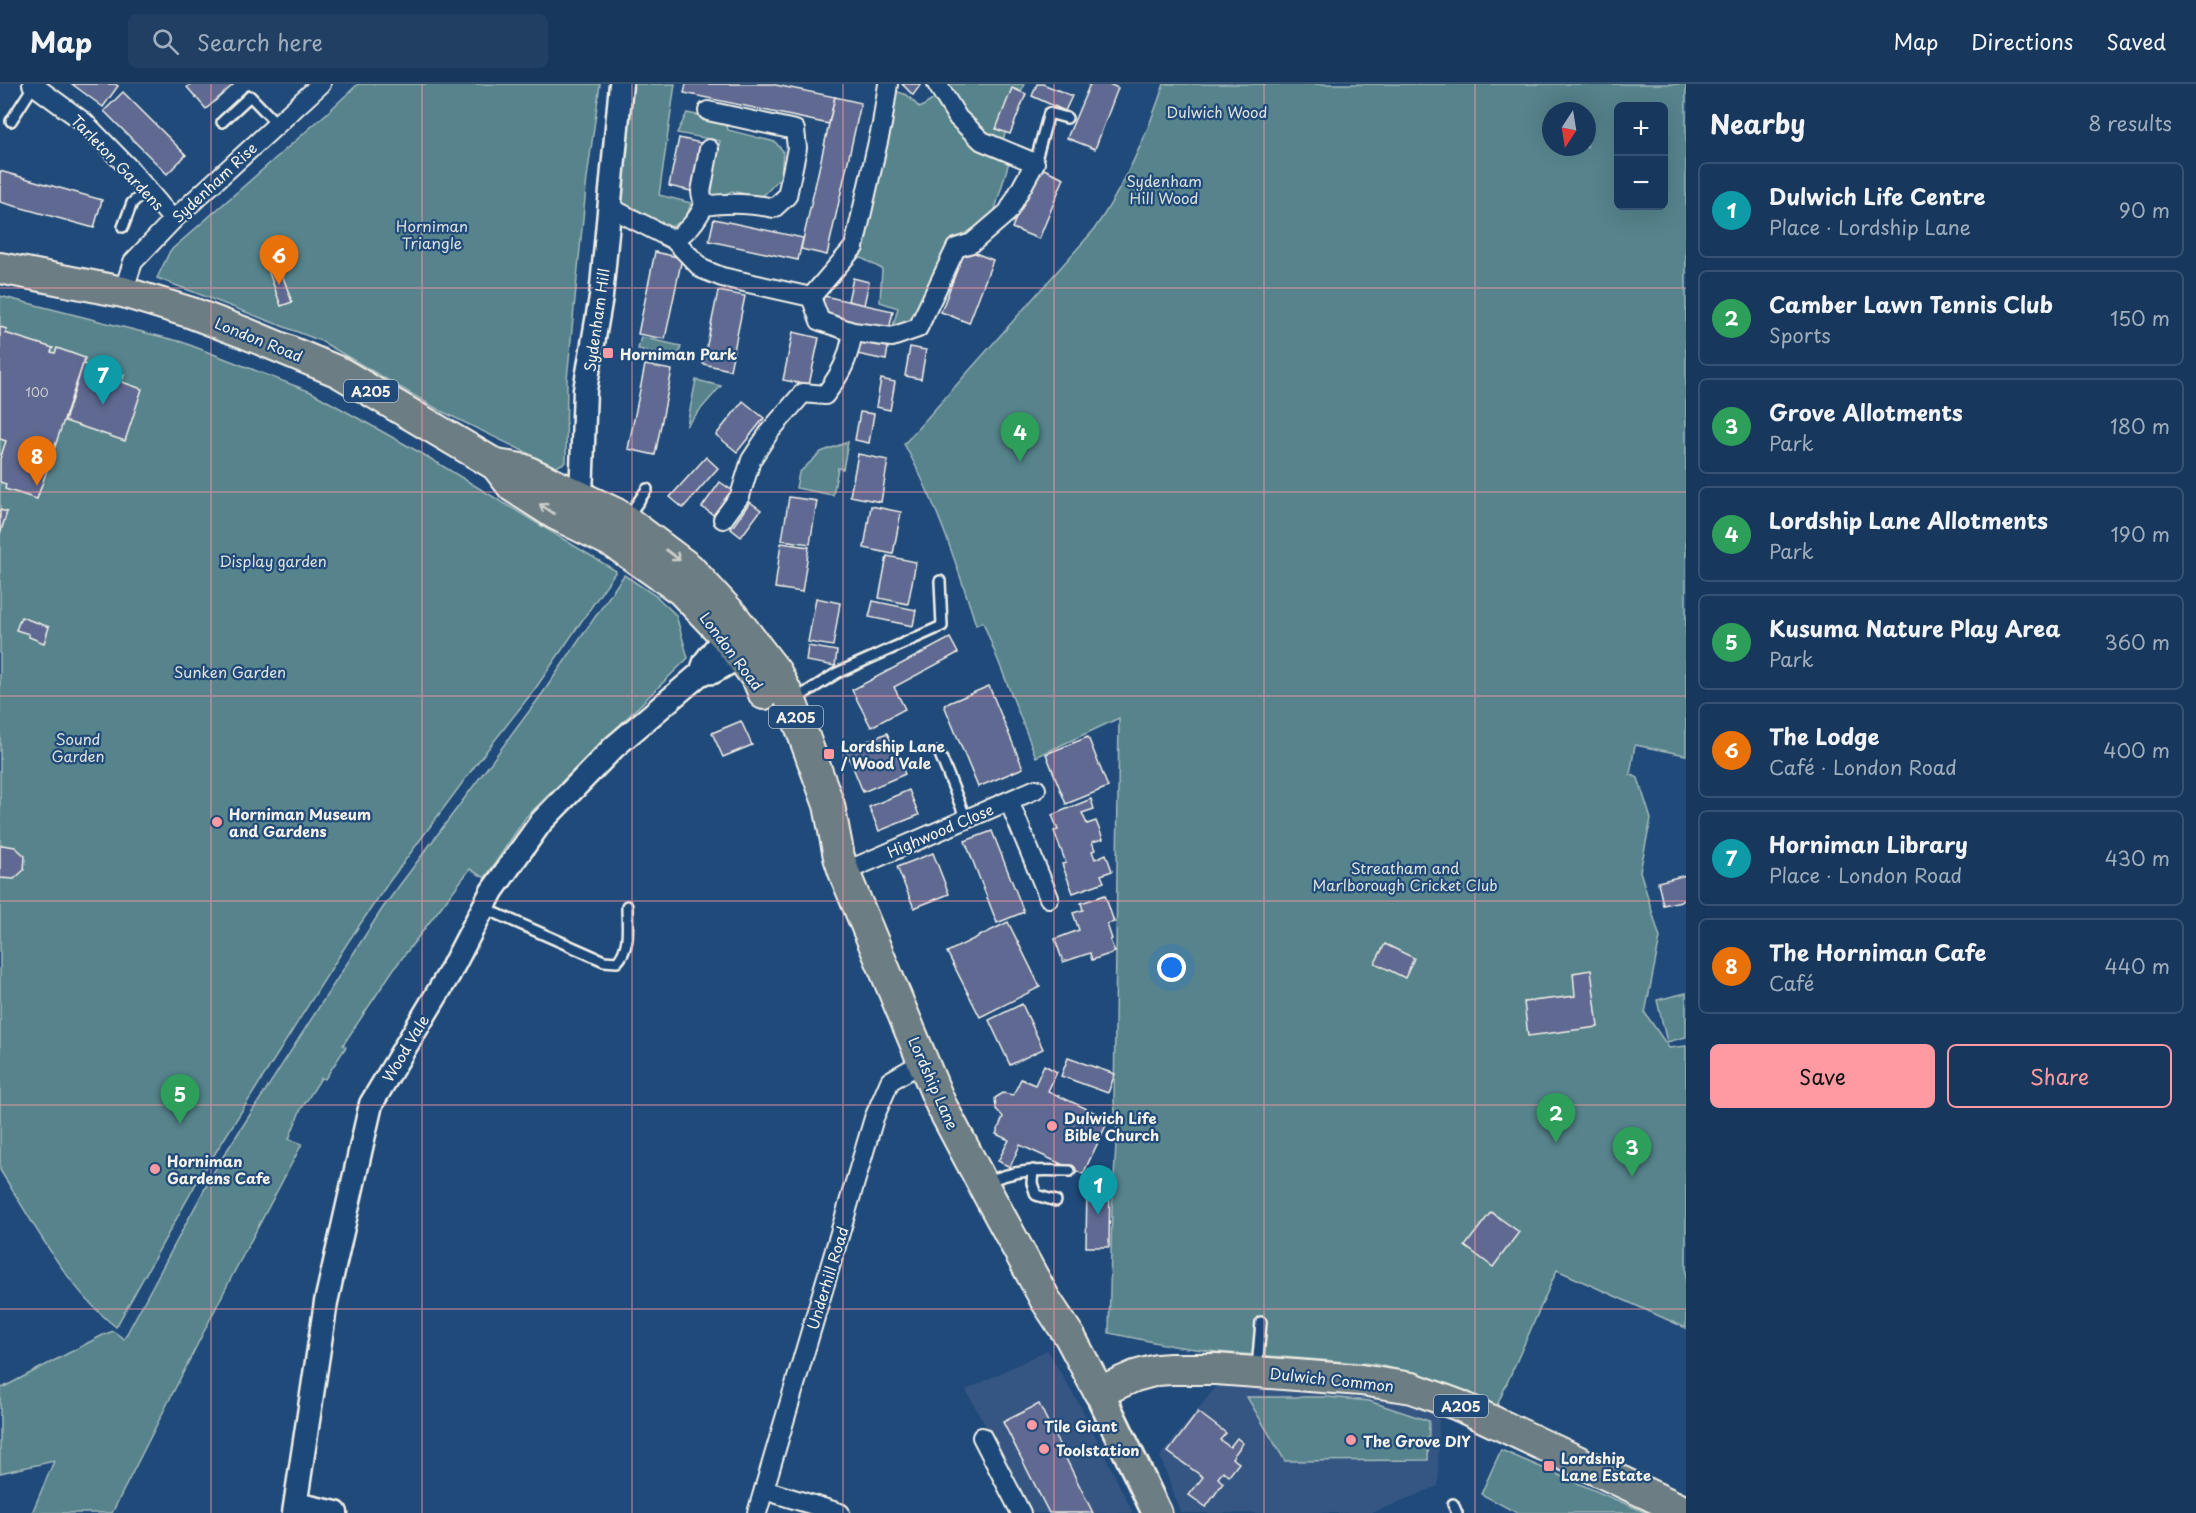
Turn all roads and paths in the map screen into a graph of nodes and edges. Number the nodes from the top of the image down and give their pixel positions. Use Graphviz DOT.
graph roads {
  1 [pos="321,84"];
  2 [pos="621,84"];
  3 [pos="888,84"];
  4 [pos="937,84"];
  5 [pos="33,85"];
  6 [pos="708,111"];
  7 [pos="1067,118"];
  8 [pos="11,121"];
  9 [pos="222,122"];
  10 [pos="277,124"];
  11 [pos="709,149"];
  12 [pos="1035,163"];
  13 [pos="147,190"];
  14 [pos="704,206"];
  15 [pos="609,207"];
  16 [pos="173,220"];
  17 [pos="123,228"];
  18 [pos="674,240"];
  19 [pos="0,268"];
  20 [pos="123,292"];
  21 [pos="811,297"];
  22 [pos="853,332"];
  23 [pos="496,465"];
  24 [pos="647,489"];
  25 [pos="581,496"];
  26 [pos="723,519"];
  27 [pos="620,532"];
  28 [pos="940,582"];
  29 [pos="738,643"];
  30 [pos="791,702"];
  31 [pos="939,752"];
  32 [pos="1036,789"];
  33 [pos="1009,801"];
  34 [pos="966,819"];
  35 [pos="842,865"];
  36 [pos="1049,898"];
  37 [pos="627,906"];
  38 [pos="484,908"];
  39 [pos="923,1062"];
  40 [pos="1033,1170"];
  41 [pos="1070,1171"];
  42 [pos="982,1184"];
  43 [pos="1056,1201"];
  44 [pos="1261,1322"];
  45 [pos="1257,1372"];
  46 [pos="1099,1392"];
  47 [pos="982,1437"];
  48 [pos="764,1490"];
  49 [pos="295,1509"];
  50 [pos="1678,1510"];
  51 [pos="1016,1512"];
  52 [pos="336,1513"];
  53 [pos="757,1513"];
  54 [pos="840,1513"];
  55 [pos="1157,1513"];
  1 -- 10 [label="street, Sydenham Rise"];
  2 -- 15 [label="street, Sydenham Hill"];
  3 -- 21 [label="street"];
  4 -- 12 [label="street"];
  5 -- 8 [label="lane"];
  5 -- 13 [label="street, Tarleton Gardens"];
  6 -- 14 [label="street"];
  7 -- 12 [label="lane"];
  9 -- 10 [label="lane"];
  10 -- 16 [label="street, Sydenham Rise"];
  11 -- 14 [label="street"];
  12 -- 22 [label="street"];
  13 -- 16 [label="street, Tarleton Gardens"];
  13 -- 17 [label="lane"];
  14 -- 18 [label="street"];
  15 -- 18 [label="street"];
  15 -- 25 [label="street, Sydenham Hill"];
  16 -- 20 [label="street, Sydenham Rise"];
  18 -- 21 [label="street"];
  19 -- 20 [label="highway, London Road / A205"];
  20 -- 23 [label="highway, London Road / A205"];
  21 -- 22 [label="street"];
  22 -- 26 [label="street"];
  23 -- 25 [label="highway, London Road / A205"];
  27 -- 23 [label="highway, London Road / A205, one-way"];
  24 -- 27 [label="lane"];
  25 -- 27 [label="highway, London Road / A205"];
  27 -- 29 [label="highway, London Road / A205"];
  28 -- 30 [label="lane"];
  29 -- 30 [label="highway, Lordship Lane / A205"];
  29 -- 35 [label="highway, London Road / A205"];
  29 -- 38 [label="street, Wood Vale"];
  30 -- 35 [label="highway, Lordship Lane / A205"];
  31 -- 34 [label="lane"];
  32 -- 33 [label="street, Highwood Close"];
  33 -- 34 [label="street, Highwood Close"];
  33 -- 36 [label="street"];
  34 -- 35 [label="street, Highwood Close"];
  35 -- 39 [label="highway, Lordship Lane / A205"];
  37 -- 38 [label="lane"];
  38 -- 49 [label="street, Wood Vale"];
  39 -- 42 [label="highway, Lordship Lane / A205"];
  39 -- 48 [label="street, Underhill Road"];
  40 -- 41 [label="lane"];
  40 -- 42 [label="lane"];
  40 -- 43 [label="lane"];
  42 -- 46 [label="highway, Lordship Lane / A205"];
  44 -- 45 [label="lane"];
  45 -- 46 [label="highway, Dulwich Common / A205"];
  45 -- 50 [label="highway, Dulwich Common / A205"];
  46 -- 55 [label="main road, Lordship Lane"];
  47 -- 51 [label="street"];
  48 -- 53 [label="street, Underhill Road"];
  48 -- 54 [label="street"];
  49 -- 52 [label="street"];
}
